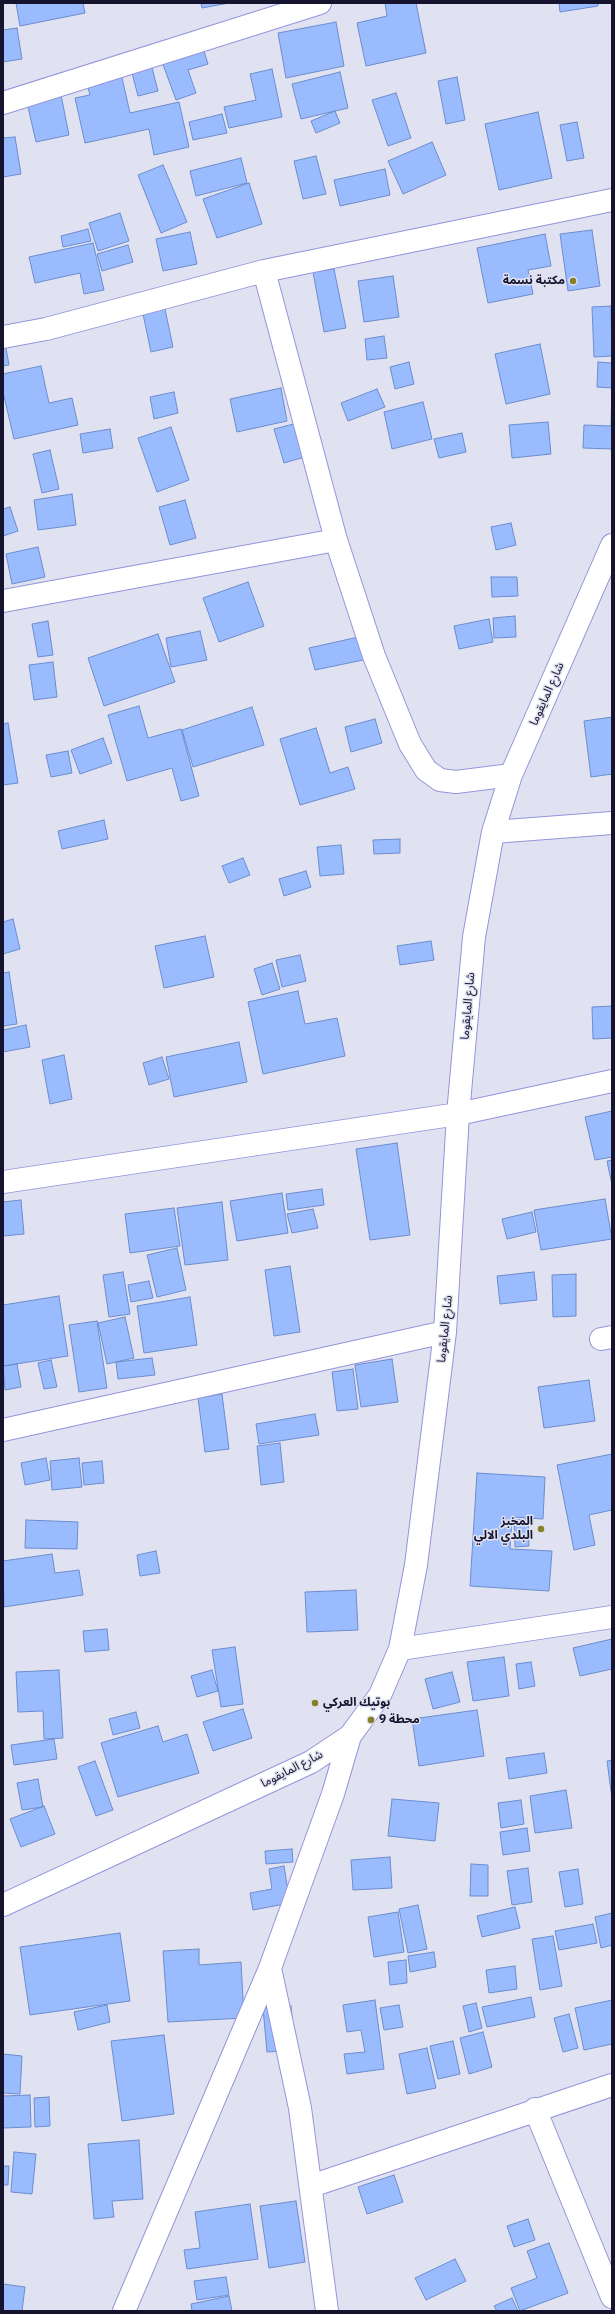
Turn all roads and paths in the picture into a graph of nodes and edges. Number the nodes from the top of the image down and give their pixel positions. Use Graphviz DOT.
graph roads {
  1 [pos="320,3"];
  2 [pos="3,102"];
  3 [pos="612,200"];
  4 [pos="264,271"];
  5 [pos="3,337"];
  6 [pos="336,540"];
  7 [pos="612,544"];
  8 [pos="608,565"];
  9 [pos="3,601"];
  10 [pos="511,775"];
  11 [pos="612,823"];
  12 [pos="493,832"];
  13 [pos="612,1081"];
  14 [pos="458,1114"];
  15 [pos="3,1182"];
  16 [pos="445,1332"];
  17 [pos="3,1430"];
  18 [pos="612,1617"];
  19 [pos="400,1650"];
  20 [pos="350,1736"];
  21 [pos="3,1904"];
  22 [pos="270,1968"];
  23 [pos="612,2085"];
  24 [pos="535,2109"];
  25 [pos="311,2186"];
  26 [pos="612,2297"];
  27 [pos="124,2311"];
  28 [pos="328,2311"];
  1 -- 2 [label="street"];
  3 -- 4 [label="street"];
  4 -- 5 [label="street"];
  4 -- 6 [label="street"];
  6 -- 9 [label="street"];
  6 -- 10 [label="street"];
  7 -- 8 [label="street, شارع المايقوما"];
  8 -- 10 [label="street, شارع المايقوما"];
  10 -- 12 [label="street, شارع المايقوما"];
  11 -- 12 [label="street"];
  12 -- 14 [label="street, شارع المايقوما"];
  13 -- 14 [label="street"];
  14 -- 15 [label="street"];
  14 -- 16 [label="street, شارع المايقوما"];
  16 -- 17 [label="street"];
  16 -- 19 [label="street, شارع المايقوما"];
  18 -- 19 [label="street"];
  19 -- 20 [label="street, شارع المايقوما"];
  20 -- 21 [label="street, شارع المايقوما"];
  20 -- 22 [label="street"];
  22 -- 25 [label="street"];
  22 -- 27 [label="street"];
  23 -- 24 [label="street"];
  24 -- 25 [label="street"];
  24 -- 26 [label="street"];
  25 -- 28 [label="street"];
}
